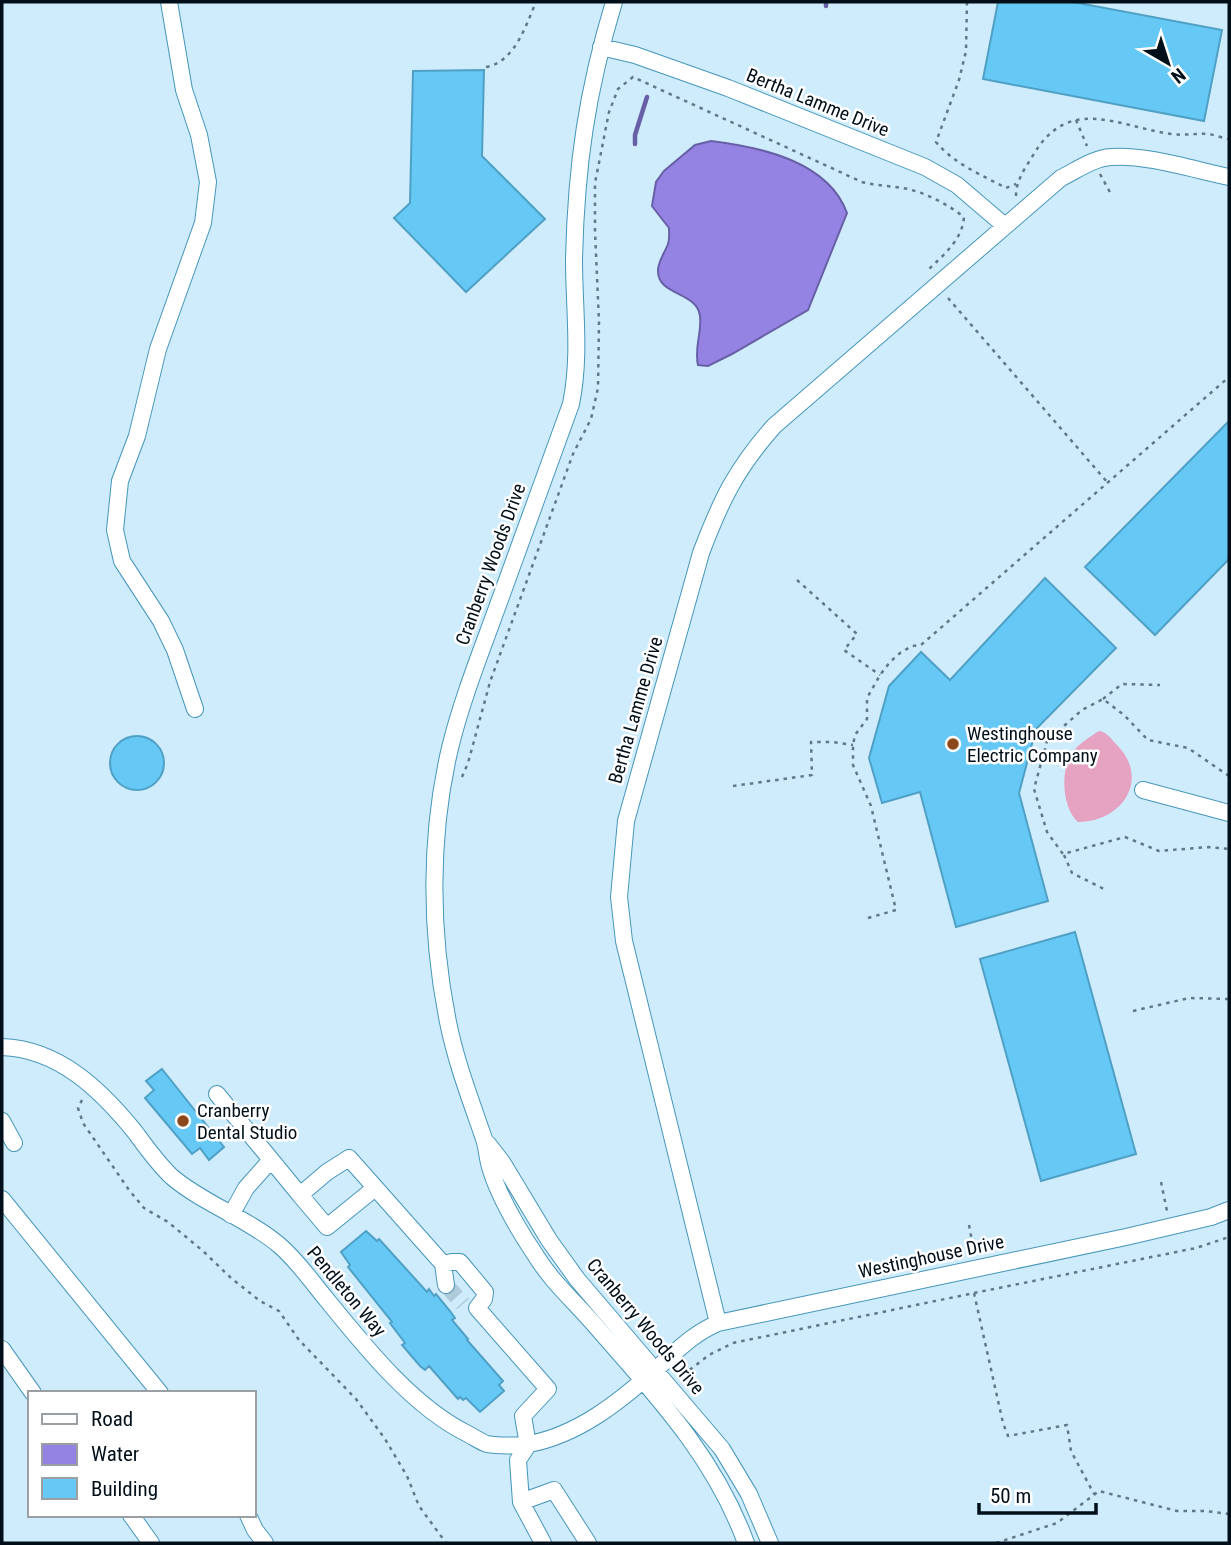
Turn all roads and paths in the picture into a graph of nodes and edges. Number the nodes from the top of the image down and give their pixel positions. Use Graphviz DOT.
graph roads {
  1 [pos="169,2"];
  2 [pos="537,2"];
  3 [pos="614,2"];
  4 [pos="967,2"];
  5 [pos="601,47"];
  6 [pos="486,67"];
  7 [pos="633,77"];
  8 [pos="1229,139"];
  9 [pos="1229,177"];
  10 [pos="1016,184"];
  11 [pos="1016,199"];
  12 [pos="1005,226"];
  13 [pos="926,272"];
  14 [pos="937,285"];
  15 [pos="1229,377"];
  16 [pos="1108,483"];
  17 [pos="797,580"];
  18 [pos="880,675"];
  19 [pos="1160,685"];
  20 [pos="1103,699"];
  21 [pos="195,709"];
  22 [pos="853,745"];
  23 [pos="1229,776"];
  24 [pos="733,786"];
  25 [pos="1143,790"];
  26 [pos="1229,813"];
  27 [pos="1229,849"];
  28 [pos="1063,854"];
  29 [pos="1104,890"];
  30 [pos="868,918"];
  31 [pos="1229,999"];
  32 [pos="1133,1011"];
  33 [pos="2,1047"];
  34 [pos="91,1085"];
  35 [pos="216,1094"];
  36 [pos="2,1121"];
  37 [pos="14,1143"];
  38 [pos="270,1161"];
  39 [pos="375,1188"];
  40 [pos="300,1195"];
  41 [pos="2,1199"];
  42 [pos="1229,1210"];
  43 [pos="231,1215"];
  44 [pos="1229,1237"];
  45 [pos="443,1264"];
  46 [pos="446,1284"];
  47 [pos="974,1293"];
  48 [pos="718,1323"];
  49 [pos="2,1349"];
  50 [pos="683,1374"];
  51 [pos="649,1375"];
  52 [pos="32,1391"];
  53 [pos="158,1391"];
  54 [pos="528,1444"];
  55 [pos="1094,1494"];
  56 [pos="521,1502"];
  57 [pos="732,1511"];
  58 [pos="1229,1514"];
  59 [pos="132,1517"];
  60 [pos="249,1517"];
  61 [pos="151,1543"];
  62 [pos="265,1543"];
  63 [pos="446,1543"];
  64 [pos="543,1543"];
  65 [pos="589,1543"];
  66 [pos="737,1543"];
  67 [pos="746,1543"];
  68 [pos="769,1543"];
  69 [pos="996,1543"];
  1 -- 21 [label="street"];
  2 -- 6 [label="path"];
  3 -- 5 [label="street, Cranberry Woods Drive"];
  4 -- 10 [label="path"];
  5 -- 12 [label="street, Bertha Lamme Drive"];
  5 -- 51 [label="street, Cranberry Woods Drive"];
  7 -- 13 [label="path"];
  8 -- 10 [label="path"];
  9 -- 12 [label="street, Bertha Lamme Drive"];
  10 -- 11 [label="path"];
  12 -- 14 [label="street, Bertha Lamme Drive"];
  14 -- 16 [label="path"];
  14 -- 48 [label="street, Bertha Lamme Drive"];
  15 -- 16 [label="path"];
  16 -- 18 [label="path"];
  17 -- 18 [label="path"];
  18 -- 22 [label="path"];
  19 -- 20 [label="path"];
  20 -- 23 [label="path"];
  20 -- 28 [label="path"];
  22 -- 24 [label="path"];
  22 -- 30 [label="path"];
  25 -- 26 [label="street"];
  27 -- 28 [label="path"];
  28 -- 29 [label="path"];
  31 -- 32 [label="path"];
  33 -- 34 [label="street, Pendleton Way"];
  34 -- 43 [label="street, Pendleton Way"];
  34 -- 63 [label="path"];
  35 -- 38 [label="street"];
  36 -- 37 [label="street"];
  38 -- 40 [label="street"];
  38 -- 43 [label="street"];
  39 -- 40 [label="street"];
  39 -- 40 [label="street"];
  39 -- 45 [label="street"];
  41 -- 53 [label="street"];
  42 -- 48 [label="street, Westinghouse Drive"];
  43 -- 54 [label="street, Pendleton Way"];
  44 -- 47 [label="path"];
  45 -- 46 [label="street"];
  45 -- 54 [label="street"];
  47 -- 50 [label="path"];
  47 -- 55 [label="path"];
  48 -- 51 [label="street, Westinghouse Drive"];
  49 -- 52 [label="street"];
  51 -- 54 [label="street, Pendleton Way"];
  51 -- 57 [label="street, Cranberry Woods Drive"];
  51 -- 68 [label="street, Cranberry Woods Drive"];
  54 -- 56 [label="street"];
  55 -- 58 [label="path"];
  55 -- 69 [label="path"];
  56 -- 64 [label="street"];
  56 -- 65 [label="street"];
  57 -- 66 [label="street"];
  57 -- 67 [label="street, Cranberry Woods Drive"];
  59 -- 61 [label="street"];
  60 -- 62 [label="street"];
}
